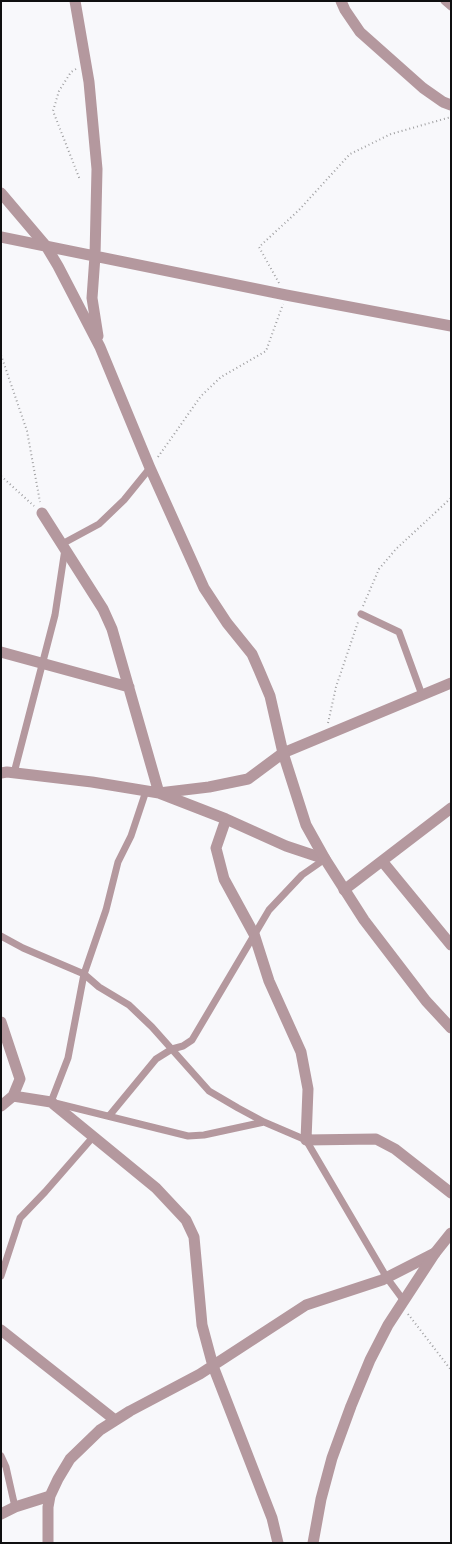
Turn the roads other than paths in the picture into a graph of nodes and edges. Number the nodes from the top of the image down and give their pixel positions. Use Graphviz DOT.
graph roads {
  1 [pos="75,1"];
  2 [pos="341,1"];
  3 [pos="444,1"];
  4 [pos="451,7"];
  5 [pos="451,105"];
  6 [pos="1,193"];
  7 [pos="1,236"];
  8 [pos="46,246"];
  9 [pos="95,256"];
  10 [pos="451,326"];
  11 [pos="100,347"];
  12 [pos="150,468"];
  13 [pos="42,513"];
  14 [pos="64,546"];
  15 [pos="361,614"];
  16 [pos="1,652"];
  17 [pos="43,663"];
  18 [pos="451,683"];
  19 [pos="129,687"];
  20 [pos="422,696"];
  21 [pos="283,753"];
  22 [pos="1,773"];
  23 [pos="14,773"];
  24 [pos="146,791"];
  25 [pos="159,793"];
  26 [pos="451,808"];
  27 [pos="226,818"];
  28 [pos="325,860"];
  29 [pos="382,861"];
  30 [pos="344,890"];
  31 [pos="254,934"];
  32 [pos="1,936"];
  33 [pos="451,945"];
  34 [pos="84,974"];
  35 [pos="1,1022"];
  36 [pos="450,1025"];
  37 [pos="172,1049"];
  38 [pos="13,1096"];
  39 [pos="51,1102"];
  40 [pos="1,1106"];
  41 [pos="109,1116"];
  42 [pos="264,1122"];
  43 [pos="93,1137"];
  44 [pos="306,1140"];
  45 [pos="451,1193"];
  46 [pos="451,1233"];
  47 [pos="435,1253"];
  48 [pos="1,1276"];
  49 [pos="387,1278"];
  50 [pos="402,1303"];
  51 [pos="1,1330"];
  52 [pos="213,1366"];
  53 [pos="115,1420"];
  54 [pos="1,1456"];
  55 [pos="50,1496"];
  56 [pos="15,1507"];
  57 [pos="1,1514"];
  58 [pos="48,1543"];
  59 [pos="278,1543"];
  60 [pos="313,1543"];
  1 -- 9 [label="street"];
  2 -- 5 [label="street"];
  3 -- 4 [label="lane"];
  6 -- 8 [label="street"];
  7 -- 8 [label="street"];
  8 -- 9 [label="street"];
  8 -- 11 [label="street"];
  9 -- 10 [label="street"];
  9 -- 11 [label="street"];
  11 -- 12 [label="street"];
  12 -- 14 [label="lane"];
  12 -- 21 [label="street"];
  13 -- 14 [label="street"];
  14 -- 17 [label="lane"];
  14 -- 19 [label="street"];
  15 -- 20 [label="lane"];
  16 -- 17 [label="street"];
  17 -- 19 [label="street"];
  17 -- 23 [label="lane"];
  18 -- 20 [label="street"];
  19 -- 25 [label="street"];
  20 -- 21 [label="street"];
  21 -- 25 [label="street"];
  21 -- 28 [label="street"];
  22 -- 23 [label="street"];
  23 -- 24 [label="street"];
  24 -- 25 [label="street"];
  24 -- 34 [label="lane"];
  25 -- 27 [label="street"];
  26 -- 29 [label="street"];
  27 -- 28 [label="street"];
  27 -- 31 [label="street"];
  28 -- 30 [label="street"];
  28 -- 31 [label="lane"];
  29 -- 30 [label="street"];
  29 -- 33 [label="street"];
  30 -- 36 [label="street"];
  31 -- 37 [label="lane"];
  31 -- 44 [label="street"];
  32 -- 34 [label="lane"];
  34 -- 37 [label="lane"];
  34 -- 39 [label="lane"];
  35 -- 38 [label="street"];
  37 -- 41 [label="lane"];
  37 -- 42 [label="lane"];
  38 -- 39 [label="street"];
  38 -- 40 [label="street"];
  39 -- 41 [label="lane"];
  39 -- 43 [label="street"];
  41 -- 42 [label="lane"];
  42 -- 44 [label="lane"];
  43 -- 48 [label="lane"];
  43 -- 52 [label="street"];
  44 -- 45 [label="street"];
  44 -- 49 [label="lane"];
  46 -- 47 [label="street"];
  47 -- 49 [label="street"];
  47 -- 50 [label="street"];
  49 -- 50 [label="lane"];
  49 -- 52 [label="street"];
  50 -- 60 [label="street"];
  51 -- 53 [label="street"];
  52 -- 53 [label="street"];
  52 -- 59 [label="street"];
  53 -- 55 [label="street"];
  54 -- 56 [label="lane"];
  55 -- 56 [label="street"];
  55 -- 58 [label="street"];
  56 -- 57 [label="street"];
}
